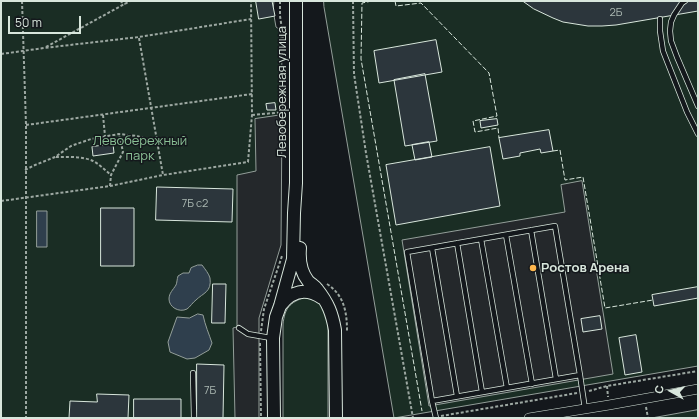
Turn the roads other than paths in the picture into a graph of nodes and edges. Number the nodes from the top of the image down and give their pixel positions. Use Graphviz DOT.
graph roads {
  1 [pos="296,1"];
  2 [pos="685,1"];
  3 [pos="660,19"];
  4 [pos="698,106"];
  5 [pos="698,134"];
  6 [pos="296,183"];
  7 [pos="531,230"];
  8 [pos="506,235"];
  9 [pos="481,239"];
  10 [pos="457,243"];
  11 [pos="432,248"];
  12 [pos="323,299"];
  13 [pos="280,306"];
  14 [pos="238,328"];
  15 [pos="273,338"];
  16 [pos="193,373"];
  17 [pos="580,375"];
  18 [pos="556,379"];
  19 [pos="532,384"];
  20 [pos="506,388"];
  21 [pos="698,389"];
  22 [pos="482,392"];
  23 [pos="457,396"];
  24 [pos="432,401"];
  25 [pos="585,409"];
  26 [pos="194,418"];
  27 [pos="274,418"];
  28 [pos="336,418"];
  29 [pos="436,418"];
  30 [pos="529,418"];
  1 -- 6 [label="main road, Левобережная улица"];
  2 -- 4 [label="lane"];
  3 -- 5 [label="lane"];
  6 -- 12 [label="main road, Левобережная улица"];
  6 -- 13 [label="main road, Левобережная улица"];
  7 -- 8 [label="lane"];
  7 -- 17 [label="lane"];
  7 -- 18 [label="lane"];
  8 -- 9 [label="lane"];
  8 -- 19 [label="lane"];
  9 -- 10 [label="lane"];
  9 -- 20 [label="lane"];
  10 -- 11 [label="lane"];
  10 -- 22 [label="lane"];
  11 -- 23 [label="lane"];
  11 -- 24 [label="lane"];
  12 -- 13 [label="main road"];
  12 -- 28 [label="main road, Левобережная улица"];
  13 -- 15 [label="main road, Левобережная улица"];
  14 -- 15 [label="lane"];
  15 -- 27 [label="main road, Левобережная улица"];
  16 -- 26 [label="lane"];
  17 -- 18 [label="lane"];
  17 -- 25 [label="lane"];
  18 -- 19 [label="lane"];
  19 -- 20 [label="lane"];
  20 -- 22 [label="lane"];
  21 -- 25 [label="street"];
  22 -- 23 [label="lane"];
  23 -- 24 [label="lane"];
  24 -- 29 [label="lane"];
  25 -- 30 [label="street"];
}
